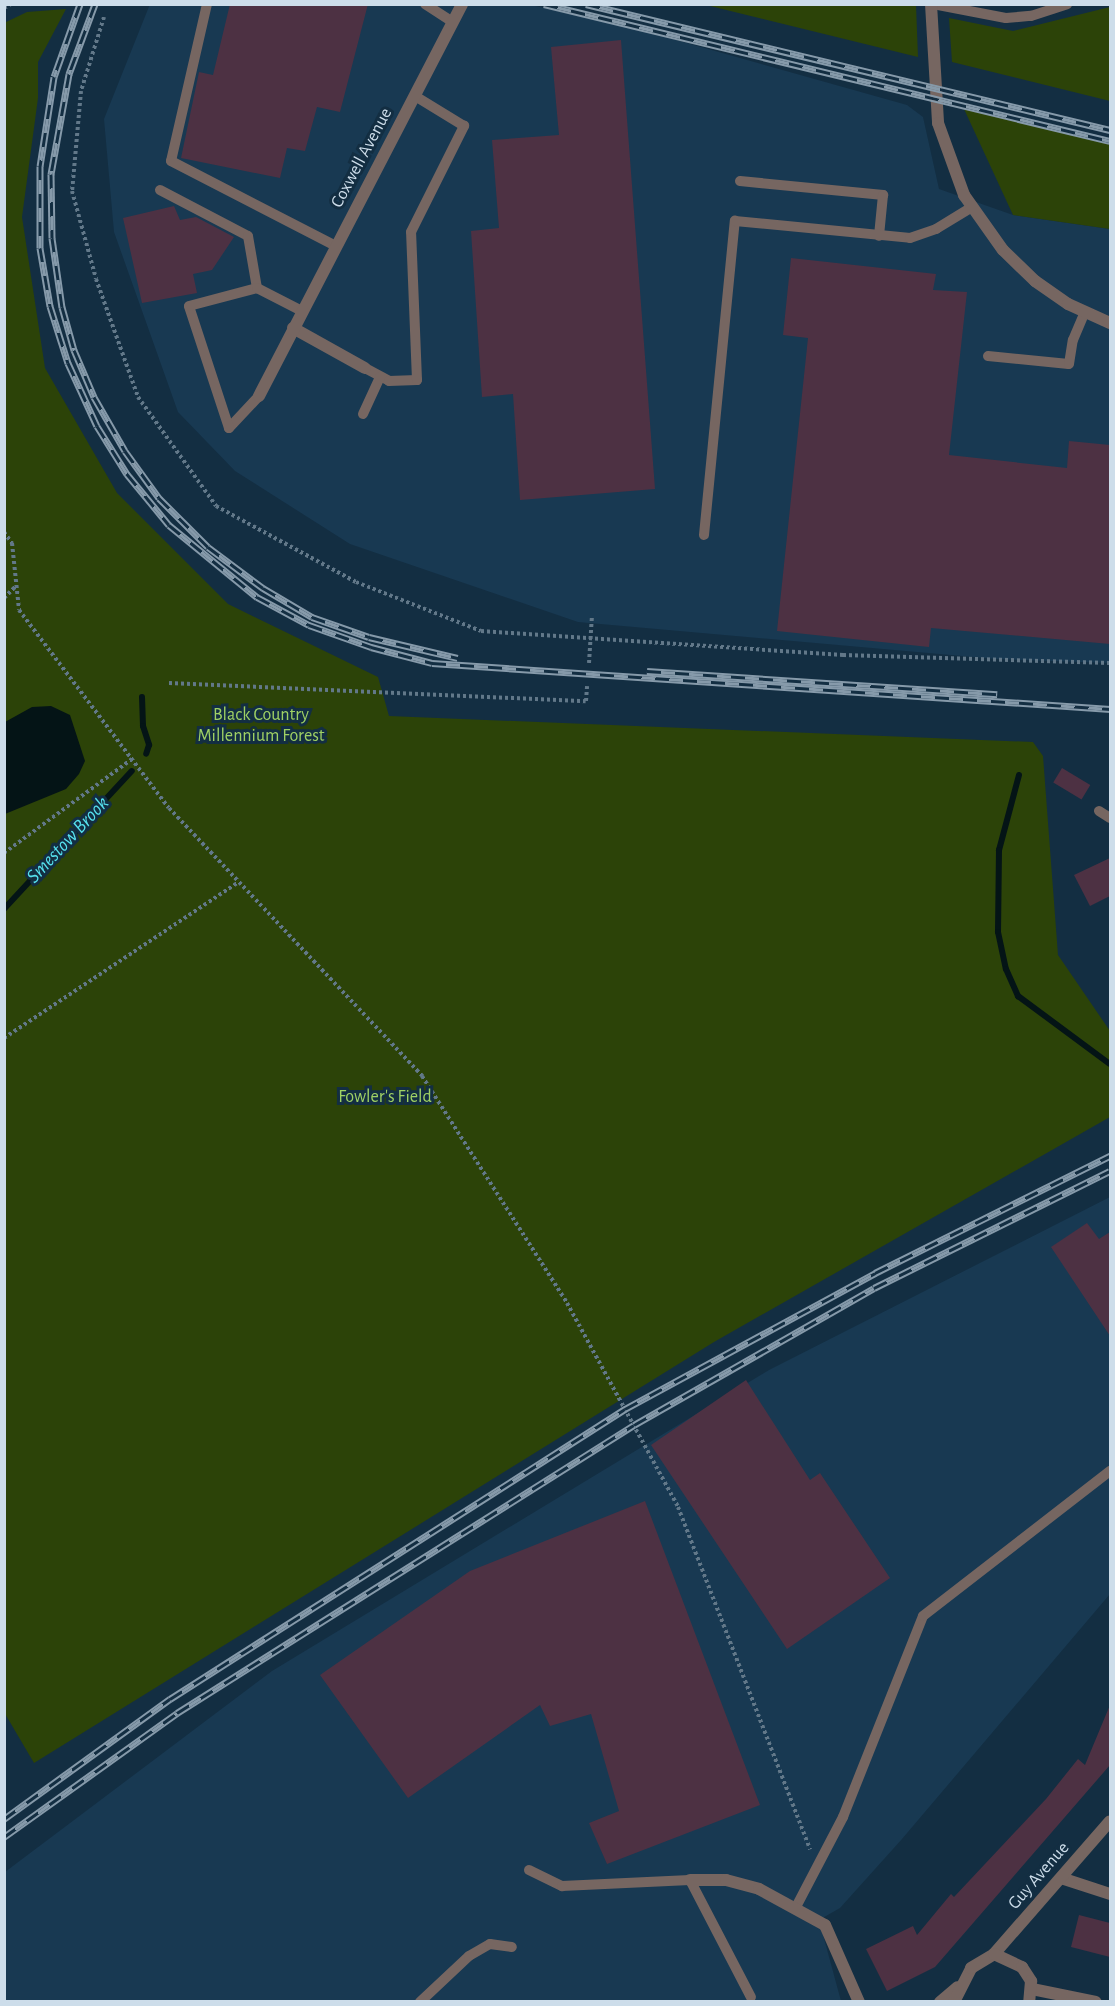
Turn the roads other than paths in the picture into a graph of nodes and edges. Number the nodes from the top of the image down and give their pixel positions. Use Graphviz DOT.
graph roads {
  1 [pos="207,4"];
  2 [pos="425,4"];
  3 [pos="462,4"];
  4 [pos="932,4"];
  5 [pos="1067,4"];
  6 [pos="453,22"];
  7 [pos="415,96"];
  8 [pos="740,181"];
  9 [pos="159,190"];
  10 [pos="972,207"];
  11 [pos="879,236"];
  12 [pos="336,246"];
  13 [pos="257,288"];
  14 [pos="302,311"];
  15 [pos="1085,312"];
  16 [pos="1110,323"];
  17 [pos="293,328"];
  18 [pos="988,356"];
  19 [pos="365,368"];
  20 [pos="380,376"];
  21 [pos="259,396"];
  22 [pos="363,414"];
  23 [pos="704,535"];
  24 [pos="1099,811"];
  25 [pos="1110,818"];
  26 [pos="1110,1471"];
  27 [pos="1110,1821"];
  28 [pos="530,1870"];
  29 [pos="1061,1878"];
  30 [pos="690,1880"];
  31 [pos="1110,1894"];
  32 [pos="796,1907"];
  33 [pos="512,1947"];
  34 [pos="994,1954"];
  35 [pos="958,1987"];
  36 [pos="1030,1995"];
  37 [pos="750,1997"];
  38 [pos="420,2001"];
  39 [pos="859,2001"];
  40 [pos="940,2001"];
  41 [pos="954,2001"];
  42 [pos="1096,2001"];
  1 -- 12 [label="lane"];
  2 -- 6 [label="lane"];
  3 -- 6 [label="street, Coxwell Avenue"];
  4 -- 5 [label="lane"];
  4 -- 10 [label="street"];
  6 -- 7 [label="street, Coxwell Avenue"];
  7 -- 12 [label="street, Coxwell Avenue"];
  7 -- 20 [label="lane"];
  8 -- 11 [label="lane"];
  9 -- 13 [label="lane"];
  10 -- 11 [label="lane"];
  10 -- 15 [label="street"];
  11 -- 23 [label="lane"];
  12 -- 14 [label="street, Coxwell Avenue"];
  13 -- 14 [label="lane"];
  13 -- 21 [label="lane"];
  14 -- 17 [label="street, Coxwell Avenue"];
  15 -- 16 [label="street"];
  15 -- 18 [label="lane"];
  17 -- 19 [label="street"];
  17 -- 21 [label="street, Coxwell Avenue"];
  19 -- 20 [label="lane"];
  20 -- 22 [label="lane"];
  24 -- 25 [label="lane"];
  26 -- 32 [label="lane"];
  27 -- 29 [label="street, Guy Avenue"];
  28 -- 30 [label="lane"];
  29 -- 31 [label="street"];
  29 -- 34 [label="street, Guy Avenue"];
  30 -- 32 [label="street"];
  30 -- 37 [label="lane"];
  32 -- 39 [label="street"];
  33 -- 38 [label="lane"];
  34 -- 35 [label="street, Guy Avenue"];
  34 -- 36 [label="street"];
  35 -- 40 [label="street"];
  35 -- 41 [label="street"];
  36 -- 42 [label="street"];
}
